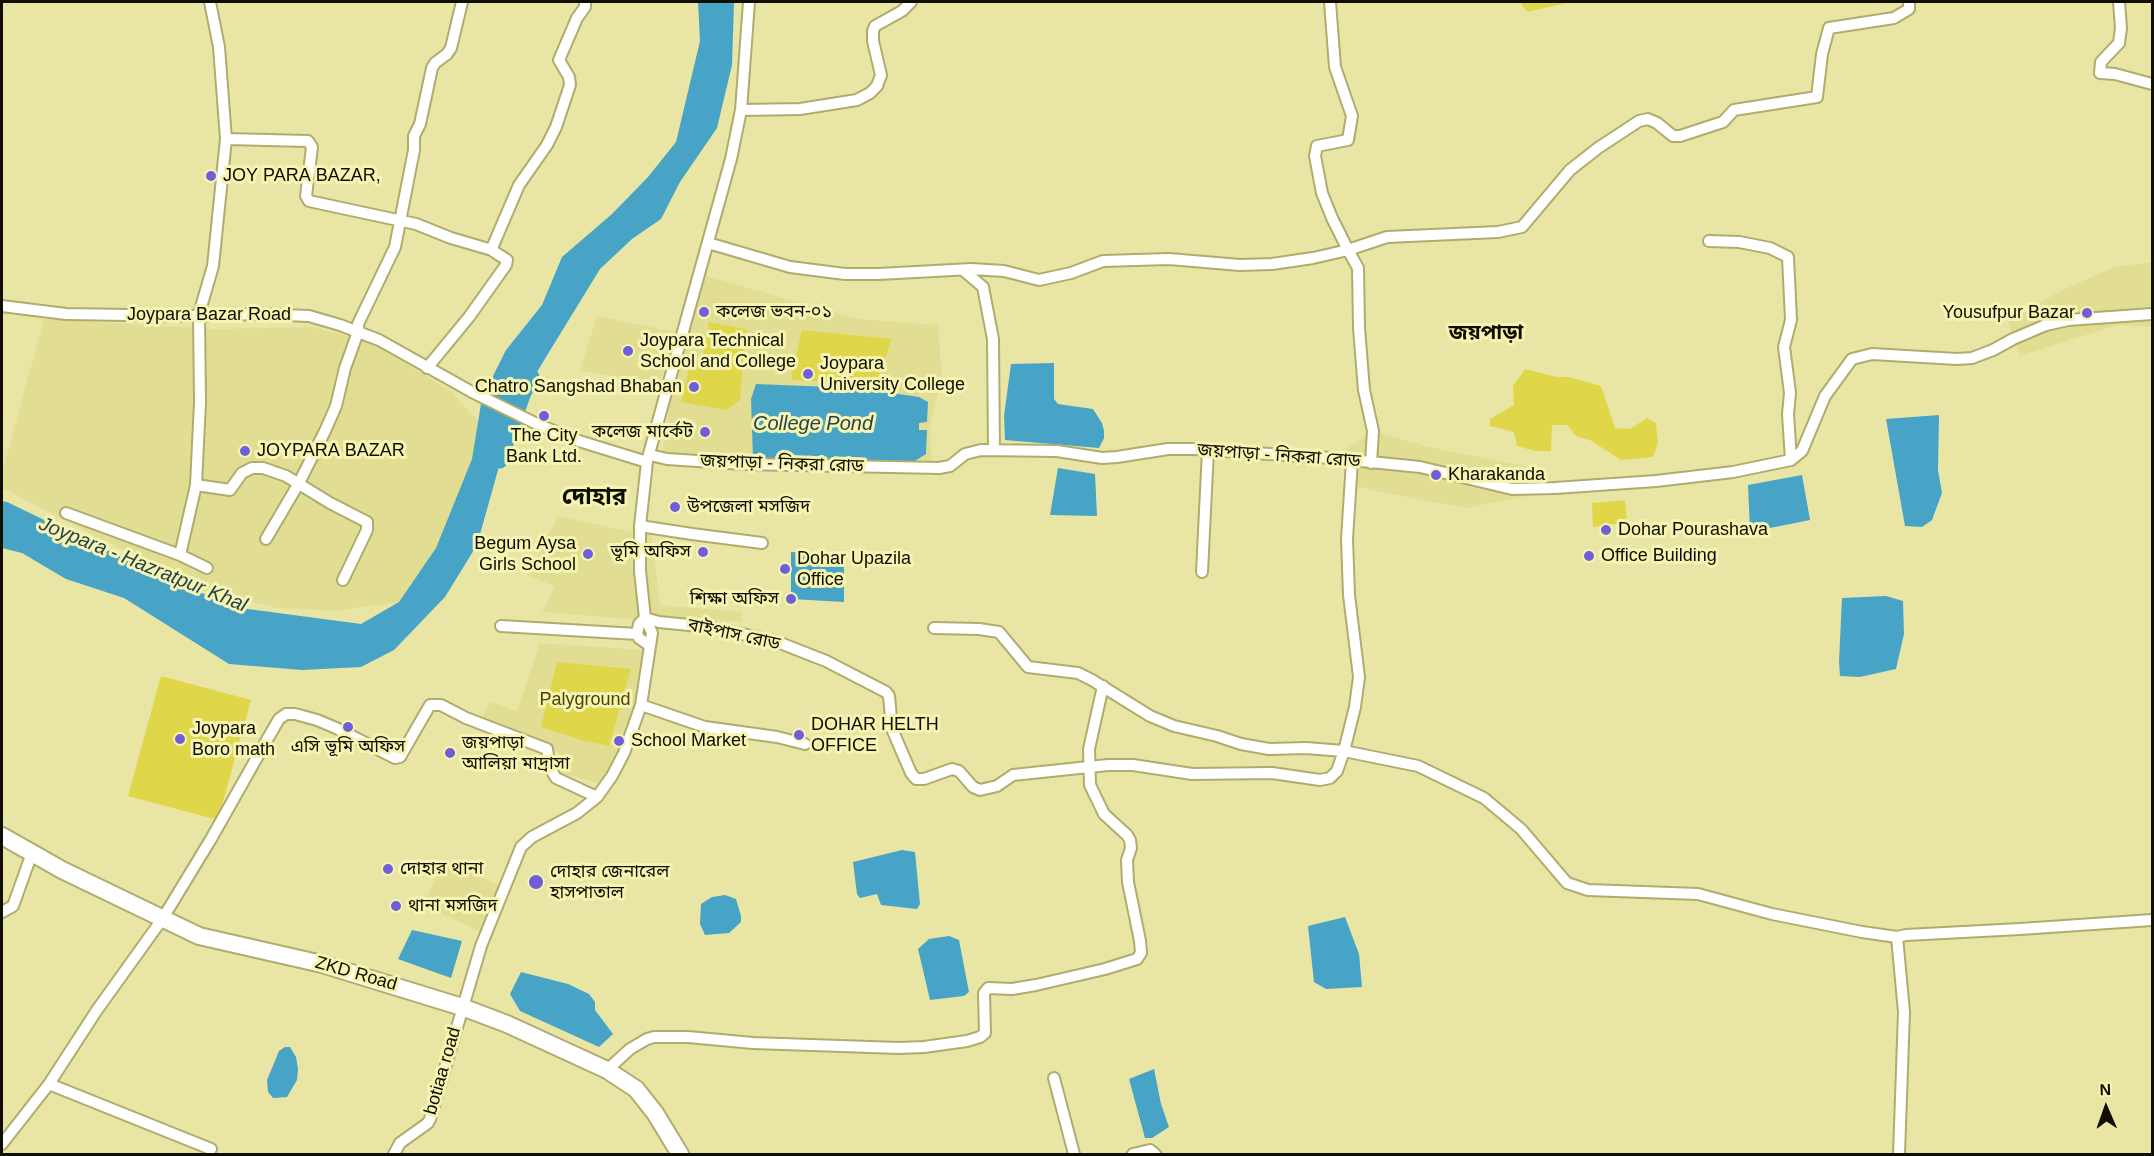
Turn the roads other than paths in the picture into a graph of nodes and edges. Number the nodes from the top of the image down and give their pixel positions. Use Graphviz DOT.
graph roads {
  1 [pos="210,2"];
  2 [pos="462,2"];
  3 [pos="585,2"];
  4 [pos="749,2"];
  5 [pos="911,2"];
  6 [pos="1330,2"];
  7 [pos="1909,2"];
  8 [pos="2119,2"];
  9 [pos="2152,84"];
  10 [pos="741,110"];
  11 [pos="226,139"];
  12 [pos="400,221"];
  13 [pos="1709,241"];
  14 [pos="708,243"];
  15 [pos="492,250"];
  16 [pos="1348,250"];
  17 [pos="963,270"];
  18 [pos="2,306"];
  19 [pos="199,314"];
  20 [pos="2152,314"];
  21 [pos="358,332"];
  22 [pos="427,368"];
  23 [pos="539,425"];
  24 [pos="994,450"];
  25 [pos="1208,450"];
  26 [pos="648,458"];
  27 [pos="1352,460"];
  28 [pos="1791,460"];
  29 [pos="1371,463"];
  30 [pos="299,483"];
  31 [pos="196,485"];
  32 [pos="66,513"];
  33 [pos="640,526"];
  34 [pos="266,539"];
  35 [pos="762,543"];
  36 [pos="180,555"];
  37 [pos="207,568"];
  38 [pos="1202,572"];
  39 [pos="343,580"];
  40 [pos="645,618"];
  41 [pos="501,626"];
  42 [pos="934,628"];
  43 [pos="637,634"];
  44 [pos="650,646"];
  45 [pos="1103,686"];
  46 [pos="642,705"];
  47 [pos="806,744"];
  48 [pos="1344,751"];
  49 [pos="1088,768"];
  50 [pos="597,797"];
  51 [pos="2,836"];
  52 [pos="32,853"];
  53 [pos="2,912"];
  54 [pos="163,918"];
  55 [pos="2152,920"];
  56 [pos="1897,937"];
  57 [pos="462,1007"];
  58 [pos="607,1070"];
  59 [pos="1054,1078"];
  60 [pos="49,1083"];
  61 [pos="2,1144"];
  62 [pos="211,1149"];
  63 [pos="393,1155"];
  64 [pos="680,1155"];
  65 [pos="1074,1155"];
  66 [pos="1133,1155"];
  67 [pos="1155,1155"];
  68 [pos="1899,1155"];
  1 -- 11 [label="street"];
  2 -- 12 [label="street"];
  3 -- 15 [label="street"];
  4 -- 10 [label="street, botiaa road"];
  5 -- 10 [label="street"];
  6 -- 16 [label="street"];
  7 -- 16 [label="street"];
  8 -- 9 [label="street"];
  10 -- 14 [label="street, botiaa road"];
  11 -- 12 [label="street"];
  11 -- 19 [label="street"];
  12 -- 15 [label="street"];
  12 -- 21 [label="street"];
  13 -- 28 [label="street"];
  14 -- 17 [label="street"];
  14 -- 26 [label="street, botiaa road"];
  15 -- 22 [label="street"];
  16 -- 17 [label="street"];
  16 -- 29 [label="street"];
  17 -- 24 [label="street"];
  18 -- 19 [label="street, Joypara Bazar Road"];
  19 -- 21 [label="street, Joypara Bazar Road"];
  19 -- 31 [label="street"];
  20 -- 28 [label="street"];
  21 -- 22 [label="street, Joypara Bazar Road"];
  21 -- 30 [label="street"];
  22 -- 23 [label="street, Joypara Bazar Road"];
  23 -- 26 [label="street, জয়পাড়া - নিকরা রোড"];
  24 -- 25 [label="street, জয়পাড়া - নিকরা রোড"];
  24 -- 26 [label="street, জয়পাড়া - নিকরা রোড"];
  25 -- 27 [label="street, জয়পাড়া - নিকরা রোড"];
  25 -- 38 [label="street"];
  26 -- 33 [label="street, botiaa road"];
  27 -- 29 [label="street, জয়পাড়া - নিকরা রোড"];
  27 -- 48 [label="street"];
  28 -- 29 [label="street, জয়পাড়া - নিকরা রোড"];
  30 -- 31 [label="street"];
  30 -- 34 [label="street"];
  30 -- 39 [label="street"];
  31 -- 36 [label="street"];
  32 -- 36 [label="street"];
  33 -- 35 [label="street"];
  33 -- 40 [label="street, botiaa road"];
  36 -- 37 [label="street"];
  40 -- 43 [label="street"];
  40 -- 44 [label="street, botiaa road"];
  40 -- 49 [label="street, বাইপাস রোড"];
  41 -- 43 [label="street"];
  42 -- 45 [label="street"];
  43 -- 44 [label="street"];
  44 -- 46 [label="street, botiaa road"];
  45 -- 48 [label="street"];
  45 -- 49 [label="street"];
  46 -- 47 [label="street"];
  46 -- 50 [label="street, botiaa road"];
  48 -- 49 [label="street"];
  48 -- 56 [label="street"];
  49 -- 58 [label="street"];
  50 -- 54 [label="street"];
  50 -- 57 [label="street, botiaa road"];
  51 -- 52 [label="main road, ZKD Road"];
  52 -- 53 [label="street"];
  52 -- 54 [label="main road, ZKD Road"];
  54 -- 57 [label="main road, ZKD Road"];
  54 -- 60 [label="street"];
  55 -- 56 [label="street"];
  56 -- 68 [label="street"];
  57 -- 58 [label="main road, ZKD Road"];
  57 -- 63 [label="street, botiaa road"];
  58 -- 64 [label="main road, ZKD Road"];
  59 -- 65 [label="street"];
  60 -- 61 [label="street"];
  60 -- 62 [label="street"];
  66 -- 67 [label="street"];
}
